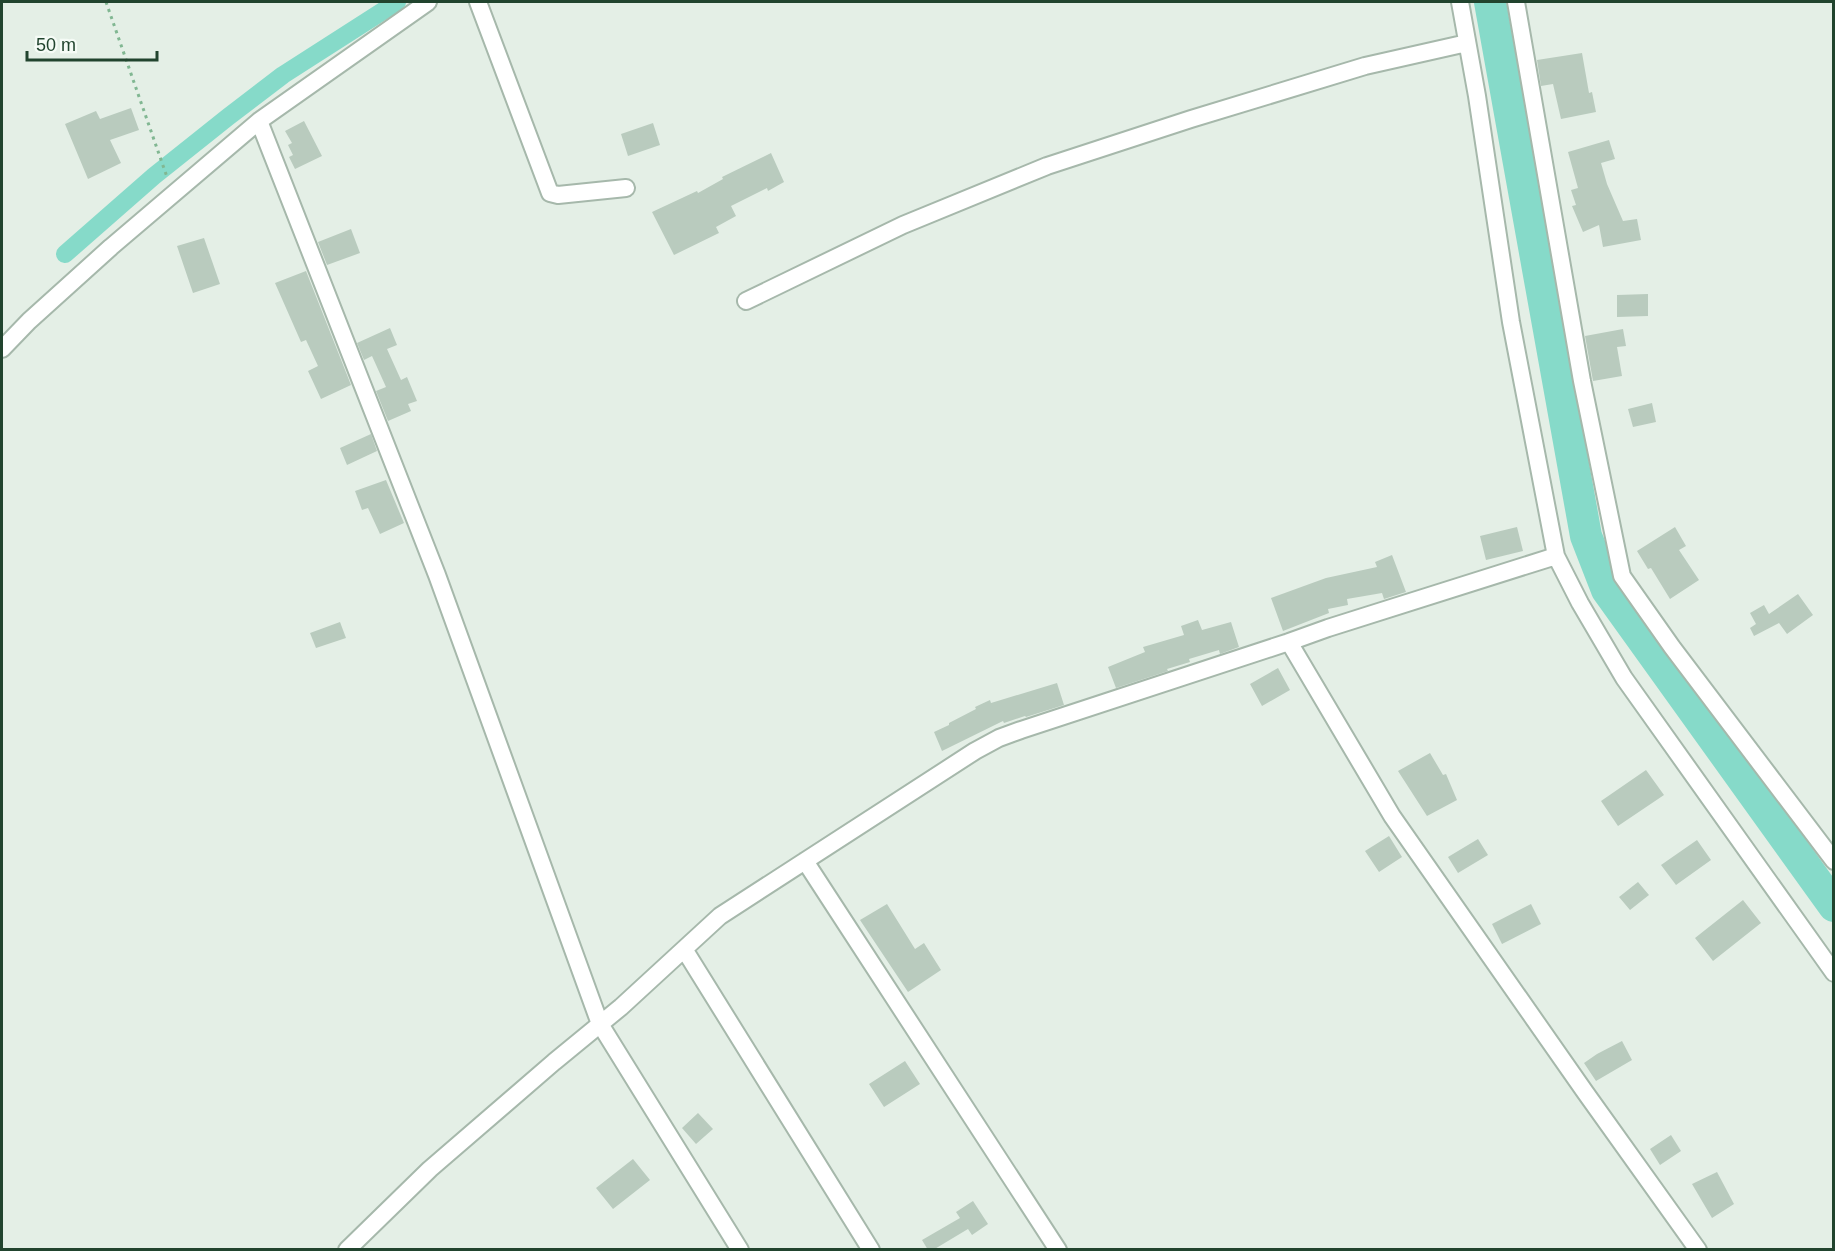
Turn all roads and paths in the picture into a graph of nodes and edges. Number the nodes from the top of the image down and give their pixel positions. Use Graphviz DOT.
graph roads {
  1 [pos="105,2"];
  2 [pos="428,2"];
  3 [pos="478,2"];
  4 [pos="1460,2"];
  5 [pos="1516,2"];
  6 [pos="1467,43"];
  7 [pos="259,121"];
  8 [pos="168,182"];
  9 [pos="626,188"];
  10 [pos="746,301"];
  11 [pos="2,350"];
  12 [pos="1556,556"];
  13 [pos="1289,642"];
  14 [pos="805,861"];
  15 [pos="1833,861"];
  16 [pos="684,949"];
  17 [pos="1833,973"];
  18 [pos="600,1024"];
  19 [pos="346,1250"];
  20 [pos="740,1250"];
  21 [pos="871,1250"];
  22 [pos="1058,1250"];
  23 [pos="1698,1250"];
  1 -- 8 [label="path"];
  2 -- 7 [label="street"];
  3 -- 9 [label="street"];
  4 -- 6 [label="street"];
  5 -- 15 [label="street"];
  6 -- 10 [label="street"];
  6 -- 12 [label="street"];
  7 -- 11 [label="street"];
  7 -- 18 [label="street"];
  12 -- 13 [label="street"];
  12 -- 17 [label="street"];
  13 -- 14 [label="street"];
  13 -- 23 [label="street"];
  14 -- 16 [label="street"];
  14 -- 22 [label="street"];
  16 -- 18 [label="street"];
  16 -- 21 [label="street"];
  18 -- 19 [label="street"];
  18 -- 20 [label="street"];
}
